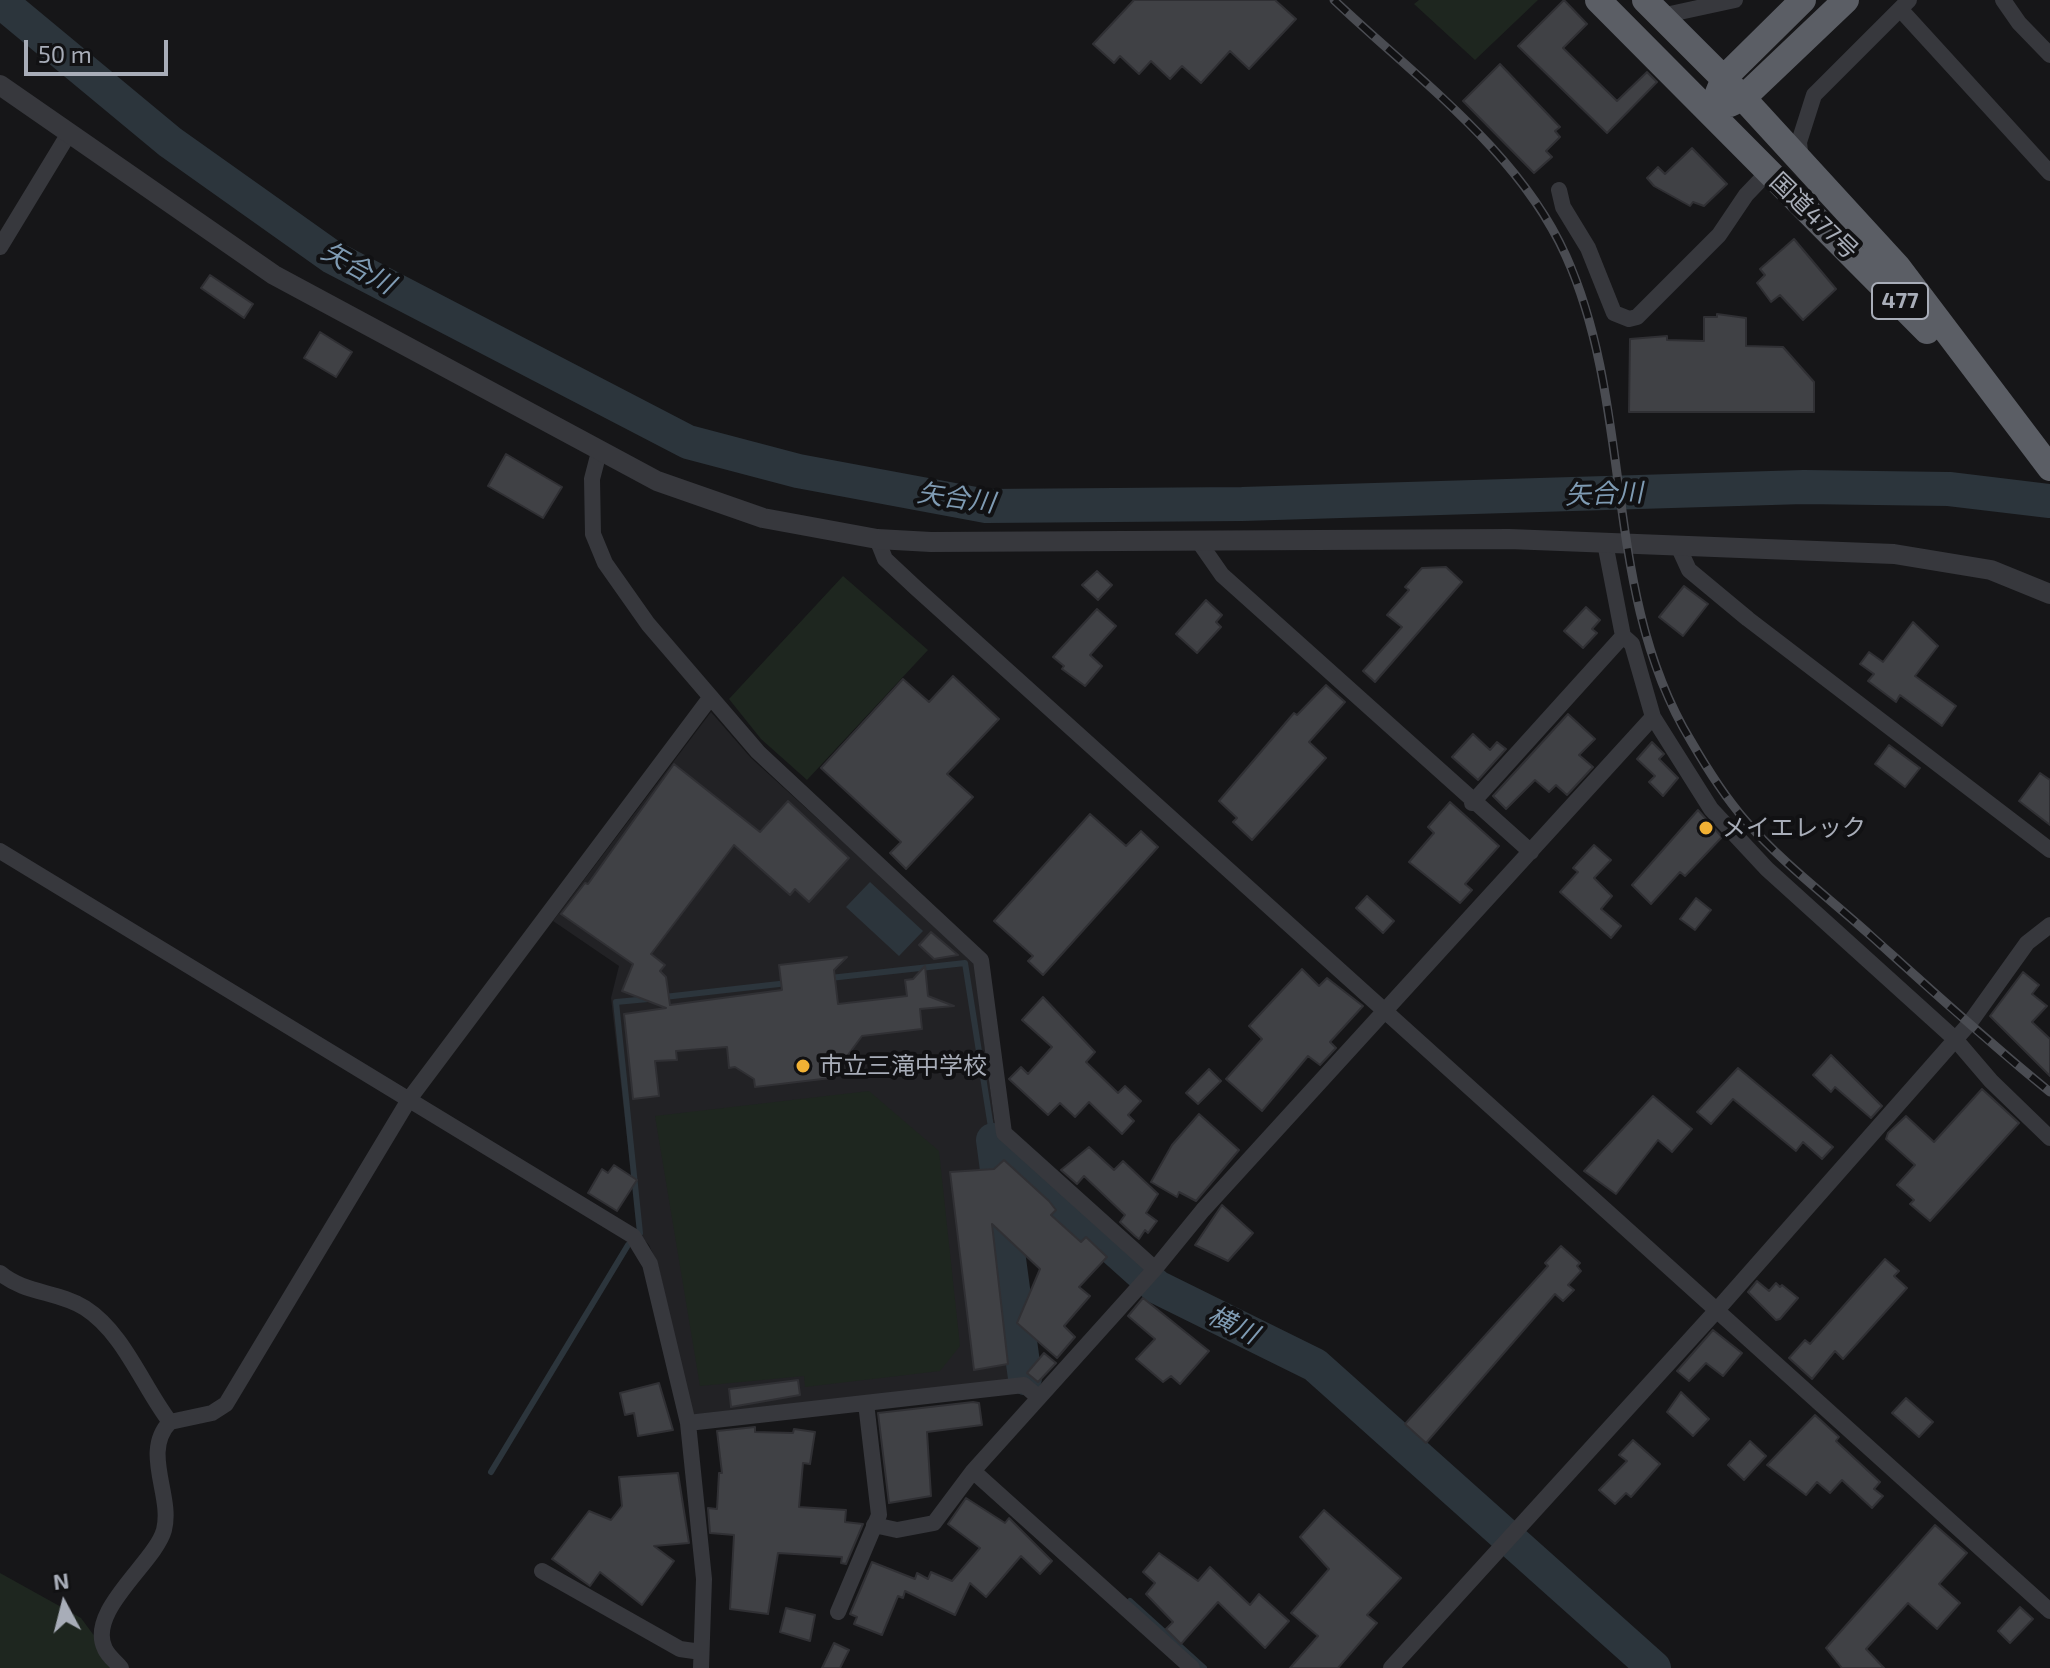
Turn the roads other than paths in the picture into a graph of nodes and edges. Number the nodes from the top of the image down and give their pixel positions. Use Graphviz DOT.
graph roads {
  1 [pos="1598,0"];
  2 [pos="1735,0"];
  3 [pos="1803,0"];
  4 [pos="1846,0"];
  5 [pos="2003,0"];
  6 [pos="1905,4"];
  7 [pos="1653,8"];
  8 [pos="2050,55"];
  9 [pos="1724,78"];
  10 [pos="0,85"];
  11 [pos="1743,98"];
  12 [pos="1712,112"];
  13 [pos="68,135"];
  14 [pos="1801,164"];
  15 [pos="1768,172"];
  16 [pos="2050,173"];
  17 [pos="1559,190"];
  18 [pos="0,247"];
  19 [pos="2025,436"];
  20 [pos="599,452"];
  21 [pos="2050,468"];
  22 [pos="877,539"];
  23 [pos="1199,542"];
  24 [pos="1605,543"];
  25 [pos="1678,546"];
  26 [pos="2050,594"];
  27 [pos="1623,636"];
  28 [pos="710,698"];
  29 [pos="1653,717"];
  30 [pos="1472,803"];
  31 [pos="2050,850"];
  32 [pos="0,851"];
  33 [pos="1531,852"];
  34 [pos="2050,925"];
  35 [pos="1386,1011"];
  36 [pos="1955,1039"];
  37 [pos="410,1098"];
  38 [pos="2050,1138"];
  39 [pos="0,1273"];
  40 [pos="1151,1274"];
  41 [pos="1717,1310"];
  42 [pos="1038,1397"];
  43 [pos="866,1403"];
  44 [pos="170,1422"];
  45 [pos="688,1423"];
  46 [pos="973,1471"];
  47 [pos="874,1525"];
  48 [pos="542,1571"];
  49 [pos="2050,1611"];
  50 [pos="838,1612"];
  51 [pos="701,1660"];
  52 [pos="121,1668"];
  53 [pos="1192,1668"];
  54 [pos="1391,1668"];
  1 -- 12 [label="highway, 国道477号 / 477"];
  2 -- 7 [label="street"];
  3 -- 9 [label="highway"];
  4 -- 11 [label="highway"];
  5 -- 8 [label="street"];
  6 -- 14 [label="street"];
  6 -- 16 [label="street"];
  7 -- 9 [label="highway, 国道477号 / 477"];
  9 -- 11 [label="highway, 国道477号 / 477"];
  9 -- 12 [label="highway"];
  10 -- 13 [label="street"];
  11 -- 12 [label="highway"];
  11 -- 14 [label="highway, 国道477号 / 477"];
  12 -- 15 [label="highway, 国道477号 / 477"];
  13 -- 18 [label="street"];
  13 -- 20 [label="street"];
  14 -- 19 [label="highway, 国道477号 / 477"];
  15 -- 17 [label="street"];
  15 -- 19 [label="highway, 国道477号 / 477"];
  19 -- 21 [label="highway, 国道477号 / 477"];
  20 -- 22 [label="street"];
  20 -- 28 [label="street"];
  22 -- 23 [label="street"];
  22 -- 35 [label="street"];
  23 -- 24 [label="street"];
  23 -- 30 [label="street"];
  24 -- 25 [label="street"];
  24 -- 27 [label="street"];
  25 -- 26 [label="street"];
  25 -- 31 [label="street"];
  27 -- 29 [label="street"];
  27 -- 30 [label="street"];
  28 -- 37 [label="street"];
  28 -- 40 [label="street"];
  29 -- 33 [label="street"];
  29 -- 36 [label="street"];
  30 -- 33 [label="street"];
  32 -- 37 [label="street"];
  33 -- 35 [label="street"];
  34 -- 36 [label="street"];
  35 -- 40 [label="street"];
  35 -- 41 [label="street"];
  36 -- 38 [label="street"];
  36 -- 41 [label="street"];
  37 -- 44 [label="street"];
  37 -- 45 [label="street"];
  39 -- 44 [label="street"];
  40 -- 42 [label="street"];
  41 -- 49 [label="street"];
  41 -- 54 [label="street"];
  42 -- 43 [label="street"];
  42 -- 46 [label="street"];
  43 -- 45 [label="street"];
  43 -- 47 [label="street"];
  44 -- 52 [label="street"];
  45 -- 51 [label="street"];
  46 -- 47 [label="street"];
  46 -- 53 [label="street"];
  47 -- 50 [label="street"];
  48 -- 51 [label="street"];
}
